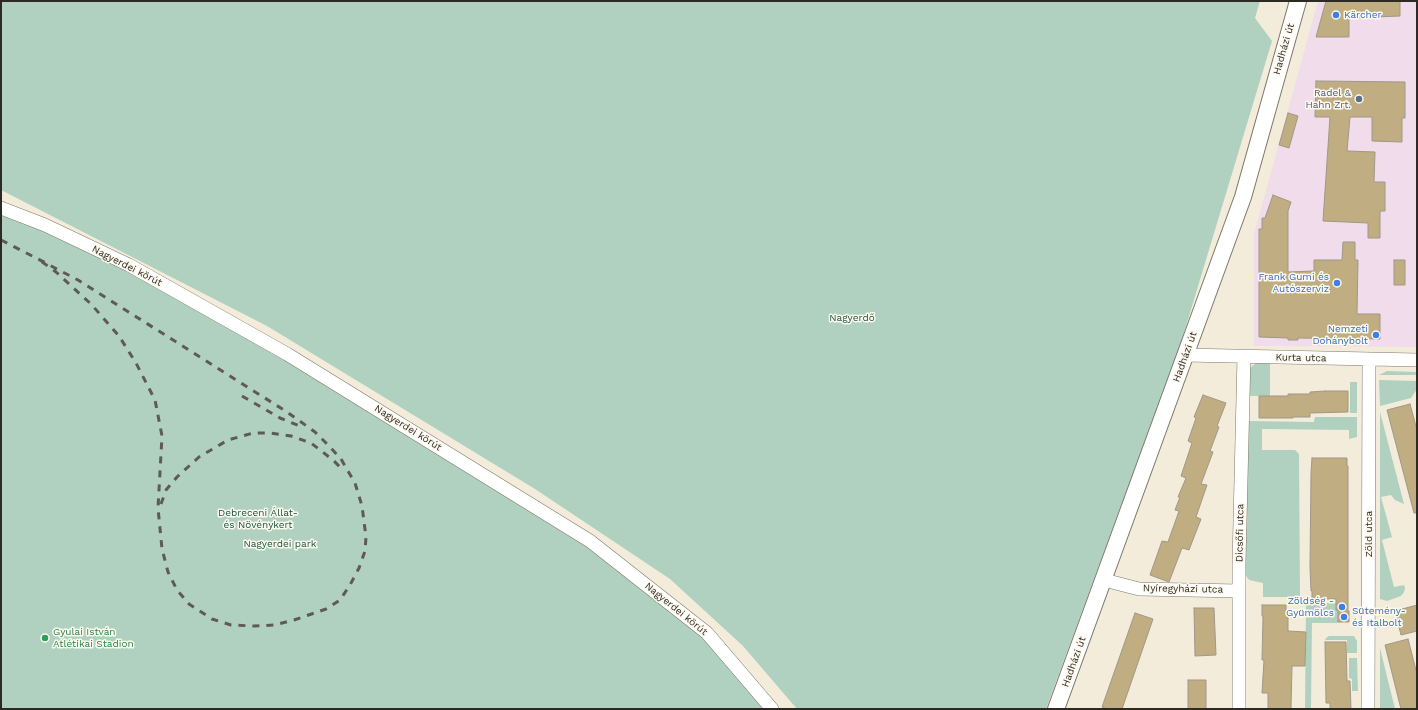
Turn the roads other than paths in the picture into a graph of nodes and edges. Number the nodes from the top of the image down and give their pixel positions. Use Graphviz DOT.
graph roads {
  1 [pos="1298,1"];
  2 [pos="1,208"];
  3 [pos="1186,355"];
  4 [pos="1244,356"];
  5 [pos="1369,359"];
  6 [pos="1417,360"];
  7 [pos="1104,580"];
  8 [pos="1239,591"];
  9 [pos="772,709"];
  10 [pos="1056,709"];
  11 [pos="1239,709"];
  12 [pos="1368,709"];
  1 -- 3 [label="street, Hadházi út"];
  2 -- 9 [label="street, Nagyerdei körút"];
  3 -- 4 [label="street, Kurta utca"];
  3 -- 7 [label="street, Hadházi út"];
  4 -- 5 [label="street, Kurta utca"];
  4 -- 8 [label="street, Dicsőfi utca"];
  5 -- 6 [label="street, Kurta utca"];
  5 -- 12 [label="street, Zöld utca"];
  7 -- 8 [label="street, Nyíregyházi utca"];
  7 -- 10 [label="street, Hadházi út"];
  8 -- 11 [label="street, Dicsőfi utca"];
}
